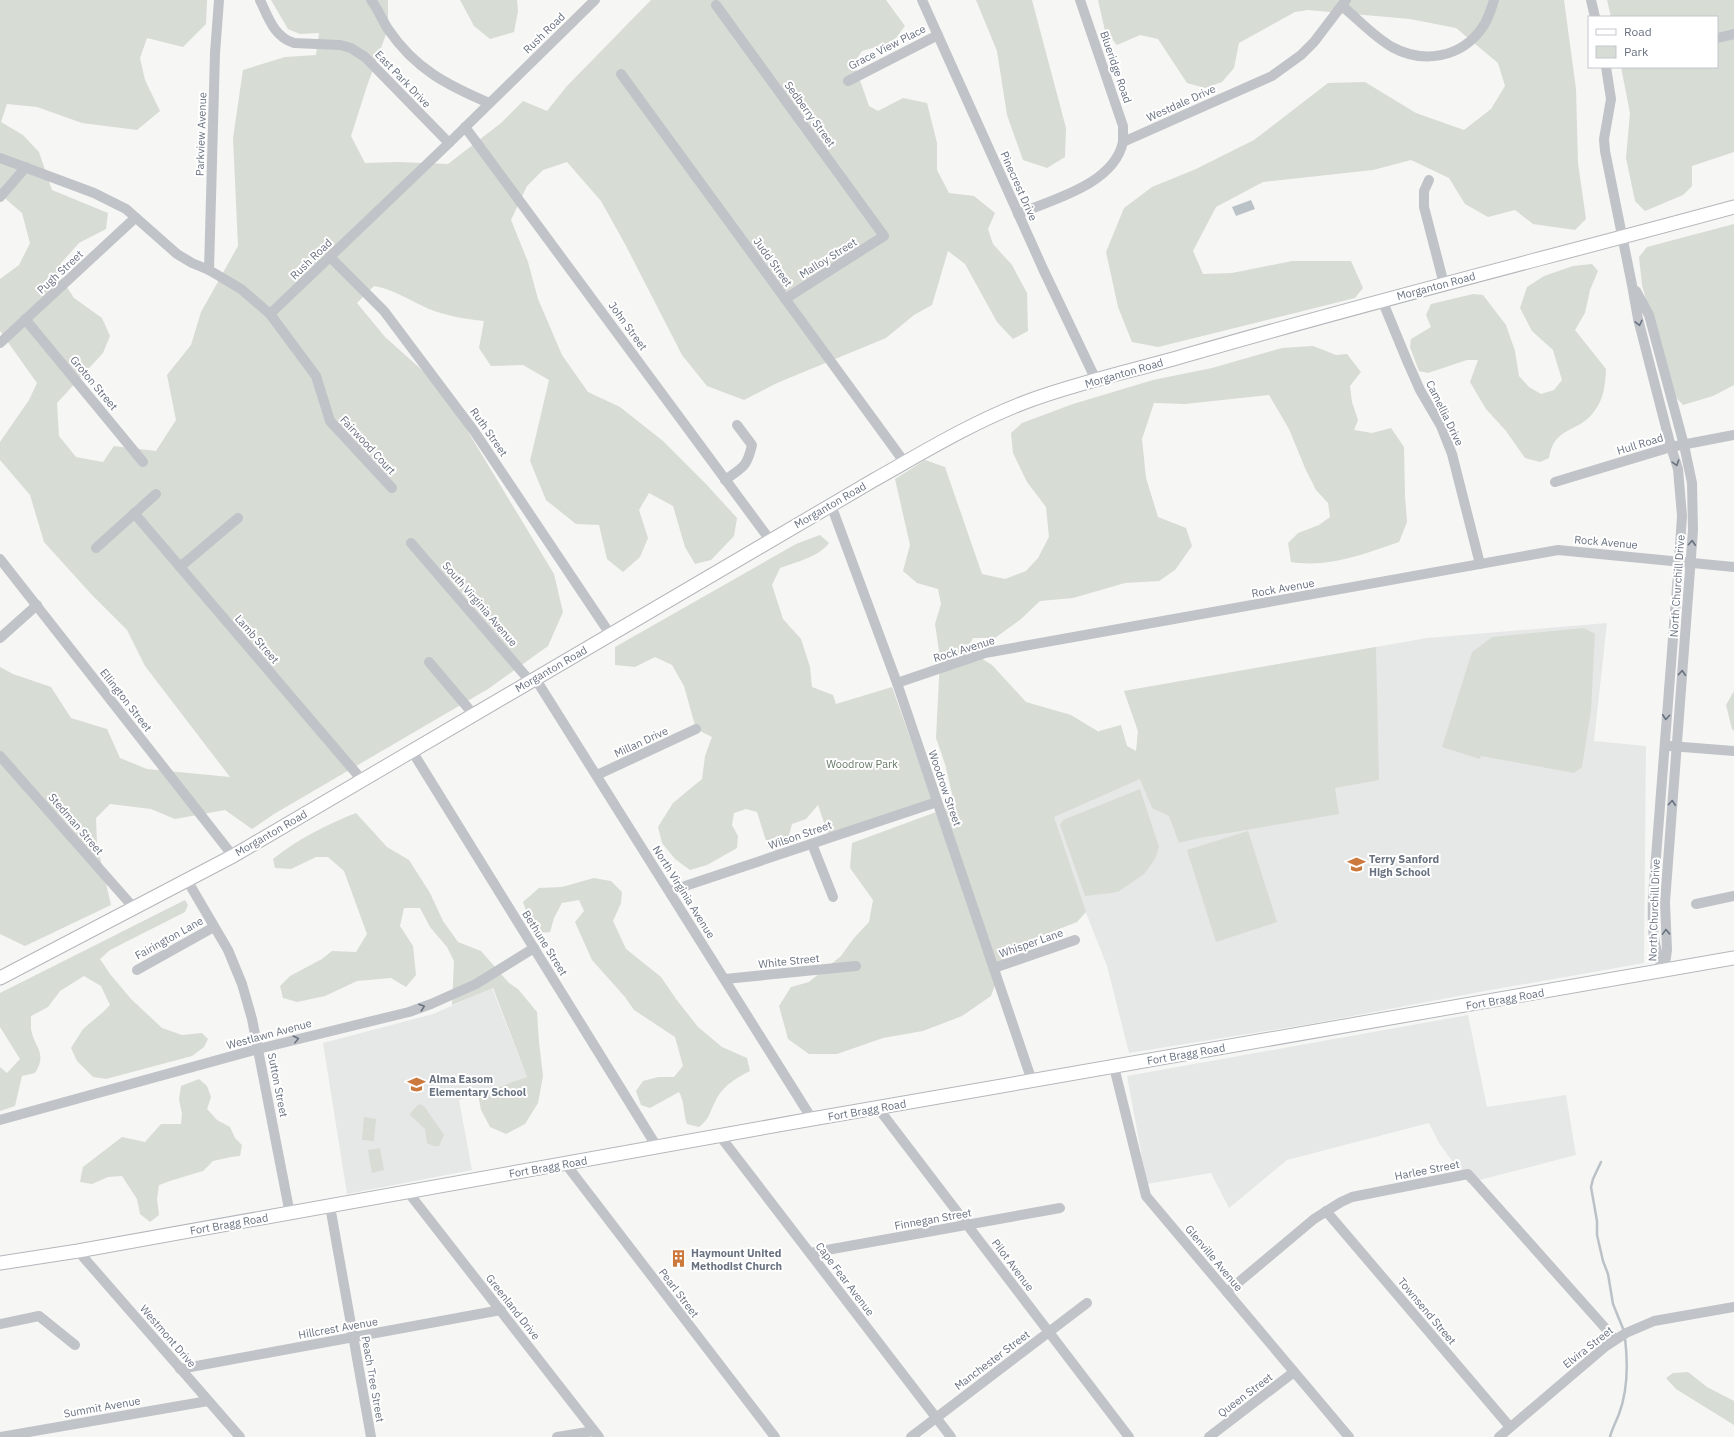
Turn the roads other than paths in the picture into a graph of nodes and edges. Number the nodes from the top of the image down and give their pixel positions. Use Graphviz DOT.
graph roads {
  1 [pos="219,0"];
  2 [pos="260,0"];
  3 [pos="371,0"];
  4 [pos="595,0"];
  5 [pos="922,0"];
  6 [pos="1080,0"];
  7 [pos="1494,0"];
  8 [pos="1591,0"];
  9 [pos="1344,3"];
  10 [pos="716,5"];
  11 [pos="1595,16"];
  12 [pos="1734,34"];
  13 [pos="938,35"];
  14 [pos="1718,38"];
  15 [pos="1606,68"];
  16 [pos="621,74"];
  17 [pos="848,81"];
  18 [pos="489,103"];
  19 [pos="465,127"];
  20 [pos="1123,142"];
  21 [pos="449,143"];
  22 [pos="0,158"];
  23 [pos="26,167"];
  24 [pos="1429,180"];
  25 [pos="0,197"];
  26 [pos="1734,207"];
  27 [pos="1018,214"];
  28 [pos="136,218"];
  29 [pos="884,236"];
  30 [pos="1622,238"];
  31 [pos="330,257"];
  32 [pos="209,270"];
  33 [pos="1444,284"];
  34 [pos="1632,285"];
  35 [pos="785,299"];
  36 [pos="1382,300"];
  37 [pos="270,314"];
  38 [pos="26,319"];
  39 [pos="0,343"];
  40 [pos="1096,380"];
  41 [pos="737,425"];
  42 [pos="1734,435"];
  43 [pos="1684,445"];
  44 [pos="1671,448"];
  45 [pos="143,462"];
  46 [pos="905,463"];
  47 [pos="725,480"];
  48 [pos="1555,482"];
  49 [pos="392,488"];
  50 [pos="156,494"];
  51 [pos="831,505"];
  52 [pos="134,513"];
  53 [pos="238,518"];
  54 [pos="770,540"];
  55 [pos="411,543"];
  56 [pos="96,548"];
  57 [pos="0,559"];
  58 [pos="1679,561"];
  59 [pos="1691,562"];
  60 [pos="1480,564"];
  61 [pos="180,567"];
  62 [pos="1734,567"];
  63 [pos="37,606"];
  64 [pos="610,634"];
  65 [pos="0,638"];
  66 [pos="429,662"];
  67 [pos="533,680"];
  68 [pos="897,683"];
  69 [pos="474,715"];
  70 [pos="696,729"];
  71 [pos="1664,745"];
  72 [pos="1676,746"];
  73 [pos="412,751"];
  74 [pos="1734,751"];
  75 [pos="0,756"];
  76 [pos="597,776"];
  77 [pos="362,780"];
  78 [pos="937,802"];
  79 [pos="812,844"];
  80 [pos="232,856"];
  81 [pos="187,880"];
  82 [pos="670,891"];
  83 [pos="1734,896"];
  84 [pos="833,897"];
  85 [pos="1696,904"];
  86 [pos="134,908"];
  87 [pos="214,927"];
  88 [pos="1075,940"];
  89 [pos="534,948"];
  90 [pos="1734,958"];
  91 [pos="856,966"];
  92 [pos="994,968"];
  93 [pos="137,970"];
  94 [pos="1664,971"];
  95 [pos="2,974"];
  96 [pos="725,979"];
  97 [pos="258,1049"];
  98 [pos="1114,1066"];
  99 [pos="1032,1081"];
  100 [pos="878,1108"];
  101 [pos="812,1119"];
  102 [pos="0,1120"];
  103 [pos="720,1136"];
  104 [pos="658,1147"];
  105 [pos="565,1164"];
  106 [pos="408,1192"];
  107 [pos="330,1206"];
  108 [pos="1060,1208"];
  109 [pos="1326,1211"];
  110 [pos="290,1214"];
  111 [pos="967,1225"];
  112 [pos="78,1251"];
  113 [pos="810,1253"];
  114 [pos="0,1263"];
  115 [pos="1227,1292"];
  116 [pos="1087,1303"];
  117 [pos="1734,1307"];
  118 [pos="501,1310"];
  119 [pos="0,1324"];
  120 [pos="1049,1332"];
  121 [pos="353,1337"];
  122 [pos="1615,1339"];
  123 [pos="75,1345"];
  124 [pos="180,1369"];
  125 [pos="1294,1372"];
  126 [pos="208,1401"];
  127 [pos="936,1418"];
  128 [pos="1510,1427"];
  129 [pos="596,1434"];
  130 [pos="0,1437"];
  131 [pos="240,1437"];
  132 [pos="371,1437"];
  133 [pos="557,1437"];
  134 [pos="775,1437"];
  135 [pos="911,1437"];
  136 [pos="951,1437"];
  137 [pos="1129,1437"];
  138 [pos="1209,1437"];
  139 [pos="1348,1437"];
  140 [pos="1499,1437"];
  1 -- 32 [label="street, Parkview Avenue"];
  2 -- 21 [label="street, East Park Drive"];
  3 -- 18 [label="street"];
  4 -- 18 [label="street, Rush Road"];
  5 -- 13 [label="street, Pinecrest Drive"];
  6 -- 20 [label="street, Blueridge Road"];
  7 -- 9 [label="street"];
  8 -- 11 [label="street"];
  9 -- 20 [label="street, Westdale Drive"];
  10 -- 29 [label="street, Sedberry Street"];
  12 -- 14 [label="street"];
  13 -- 17 [label="street, Grace View Place"];
  13 -- 27 [label="street, Pinecrest Drive"];
  15 -- 30 [label="street, North Churchill Drive"];
  16 -- 35 [label="street, Judd Street"];
  18 -- 19 [label="street, Rush Road"];
  19 -- 21 [label="street, Rush Road"];
  19 -- 47 [label="street, John Street"];
  20 -- 27 [label="street"];
  21 -- 31 [label="street, Rush Road"];
  22 -- 23 [label="street"];
  23 -- 25 [label="street"];
  23 -- 28 [label="street"];
  24 -- 33 [label="street"];
  26 -- 30 [label="main road, Morganton Road"];
  27 -- 40 [label="street, Pinecrest Drive"];
  28 -- 32 [label="street"];
  28 -- 38 [label="street, Pugh Street"];
  29 -- 35 [label="street, Malloy Street"];
  30 -- 33 [label="main road, Morganton Road"];
  30 -- 34 [label="street, North Churchill Drive"];
  31 -- 37 [label="street, Rush Road"];
  31 -- 64 [label="street, Ruth Street"];
  32 -- 37 [label="street"];
  33 -- 36 [label="main road, Morganton Road"];
  34 -- 43 [label="street, North Churchill Drive"];
  34 -- 44 [label="street, North Churchill Drive, one-way"];
  35 -- 46 [label="street, Judd Street"];
  36 -- 40 [label="main road, Morganton Road"];
  36 -- 60 [label="street, Camellia Drive"];
  37 -- 49 [label="street, Fairwood Court"];
  38 -- 39 [label="street, Pugh Street"];
  38 -- 45 [label="street, Groton Street"];
  40 -- 46 [label="main road, Morganton Road"];
  41 -- 47 [label="street"];
  42 -- 43 [label="street, Hull Road"];
  43 -- 44 [label="street, Hull Road"];
  59 -- 43 [label="street, North Churchill Drive, one-way"];
  44 -- 48 [label="street, Hull Road"];
  44 -- 58 [label="street, North Churchill Drive, one-way"];
  46 -- 51 [label="main road, Morganton Road"];
  47 -- 54 [label="street, John Street"];
  50 -- 52 [label="street"];
  51 -- 54 [label="main road, Morganton Road"];
  51 -- 68 [label="street, Woodrow Street"];
  52 -- 56 [label="street"];
  52 -- 61 [label="street, Lamb Street"];
  53 -- 61 [label="street"];
  54 -- 64 [label="main road, Morganton Road"];
  55 -- 67 [label="street, South Virginia Avenue"];
  57 -- 63 [label="street, Ellington Street"];
  58 -- 59 [label="street, Rock Avenue"];
  58 -- 60 [label="street, Rock Avenue"];
  58 -- 71 [label="street, North Churchill Drive, one-way"];
  59 -- 62 [label="street, Rock Avenue"];
  72 -- 59 [label="street, North Churchill Drive, one-way"];
  60 -- 68 [label="street, Rock Avenue"];
  61 -- 77 [label="street, Lamb Street"];
  63 -- 65 [label="street"];
  63 -- 80 [label="street, Ellington Street"];
  64 -- 67 [label="main road, Morganton Road"];
  66 -- 69 [label="street"];
  67 -- 69 [label="main road, Morganton Road"];
  67 -- 76 [label="street, North Virginia Avenue"];
  68 -- 78 [label="street, Woodrow Street"];
  69 -- 73 [label="main road, Morganton Road"];
  70 -- 76 [label="street, Millan Drive"];
  71 -- 72 [label="street"];
  71 -- 94 [label="street, North Churchill Drive"];
  72 -- 74 [label="street"];
  94 -- 72 [label="street, North Churchill Drive, one-way"];
  73 -- 77 [label="main road, Morganton Road"];
  73 -- 89 [label="street, Bethune Street"];
  75 -- 86 [label="street, Stedman Street"];
  76 -- 82 [label="street, North Virginia Avenue"];
  77 -- 80 [label="main road, Morganton Road"];
  78 -- 79 [label="street, Wilson Street"];
  78 -- 92 [label="street, Woodrow Street"];
  79 -- 82 [label="street, Wilson Street"];
  79 -- 84 [label="street"];
  80 -- 81 [label="main road, Morganton Road"];
  81 -- 86 [label="main road, Morganton Road"];
  81 -- 87 [label="street, Sutton Street"];
  82 -- 96 [label="street, North Virginia Avenue"];
  83 -- 85 [label="street"];
  86 -- 95 [label="main road, Morganton Road"];
  87 -- 93 [label="street, Fairington Lane"];
  87 -- 97 [label="street, Sutton Street"];
  88 -- 92 [label="street, Whisper Lane"];
  97 -- 89 [label="street, Westlawn Avenue, one-way"];
  89 -- 104 [label="street, Bethune Street"];
  90 -- 94 [label="main road, Fort Bragg Road"];
  91 -- 96 [label="street, White Street"];
  92 -- 99 [label="street, Woodrow Street"];
  94 -- 98 [label="main road, Fort Bragg Road"];
  96 -- 101 [label="street, North Virginia Avenue"];
  97 -- 102 [label="street, Westlawn Avenue"];
  97 -- 110 [label="street, Sutton Street"];
  98 -- 99 [label="main road, Fort Bragg Road"];
  98 -- 115 [label="street, Glenville Avenue"];
  99 -- 100 [label="main road, Fort Bragg Road"];
  100 -- 101 [label="main road, Fort Bragg Road"];
  100 -- 111 [label="street, Pilot Avenue"];
  101 -- 103 [label="main road, Fort Bragg Road"];
  103 -- 104 [label="main road, Fort Bragg Road"];
  103 -- 113 [label="street, Cape Fear Avenue"];
  104 -- 105 [label="main road, Fort Bragg Road"];
  105 -- 106 [label="main road, Fort Bragg Road"];
  105 -- 134 [label="street, Pearl Street"];
  106 -- 107 [label="main road, Fort Bragg Road"];
  106 -- 118 [label="street, Greenland Drive"];
  107 -- 110 [label="main road, Fort Bragg Road"];
  107 -- 121 [label="street, Peach Tree Street"];
  108 -- 111 [label="street, Finnegan Street"];
  109 -- 115 [label="street, Harlee Street"];
  109 -- 122 [label="street, Harlee Street"];
  109 -- 128 [label="street, Townsend Street"];
  110 -- 112 [label="main road, Fort Bragg Road"];
  111 -- 113 [label="street, Finnegan Street"];
  111 -- 120 [label="street, Pilot Avenue"];
  112 -- 114 [label="main road, Fort Bragg Road"];
  112 -- 124 [label="street, Westmont Drive"];
  113 -- 127 [label="street, Cape Fear Avenue"];
  115 -- 125 [label="street, Glenville Avenue"];
  116 -- 120 [label="street, Manchester Street"];
  117 -- 122 [label="street, Elvira Street"];
  118 -- 121 [label="street, Hillcrest Avenue"];
  118 -- 129 [label="street, Greenland Drive"];
  119 -- 123 [label="street"];
  120 -- 127 [label="street, Manchester Street"];
  120 -- 137 [label="street, Pilot Avenue"];
  121 -- 124 [label="street, Hillcrest Avenue"];
  121 -- 132 [label="street, Peach Tree Street"];
  122 -- 128 [label="street, Elvira Street"];
  124 -- 126 [label="street, Westmont Drive"];
  125 -- 138 [label="street, Queen Street"];
  125 -- 139 [label="street, Glenville Avenue"];
  126 -- 130 [label="street, Summit Avenue"];
  126 -- 131 [label="street, Westmont Drive"];
  127 -- 135 [label="street, Manchester Street"];
  127 -- 136 [label="street, Cape Fear Avenue"];
  128 -- 140 [label="street, Elvira Street"];
  129 -- 133 [label="street"];
}
